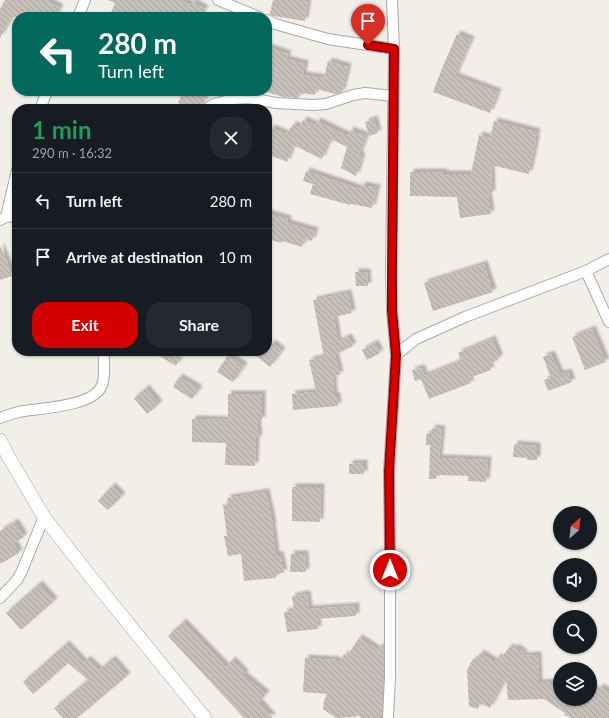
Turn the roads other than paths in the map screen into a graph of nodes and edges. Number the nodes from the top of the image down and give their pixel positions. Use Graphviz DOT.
graph roads {
  1 [pos="85,0"];
  2 [pos="218,0"];
  3 [pos="392,0"];
  4 [pos="80,12"];
  5 [pos="247,12"];
  6 [pos="272,22"];
  7 [pos="394,49"];
  8 [pos="393,96"];
  9 [pos="214,104"];
  10 [pos="12,188"];
  11 [pos="3,219"];
  12 [pos="609,259"];
  13 [pos="586,271"];
  14 [pos="609,322"];
  15 [pos="396,355"];
  16 [pos="104,356"];
  17 [pos="0,418"];
  18 [pos="0,440"];
  19 [pos="44,517"];
  20 [pos="0,598"];
  21 [pos="205,718"];
  22 [pos="388,718"];
  1 -- 4 [label="street"];
  2 -- 5 [label="street"];
  3 -- 7 [label="street"];
  6 -- 7 [label="street"];
  7 -- 8 [label="street"];
  8 -- 9 [label="street"];
  8 -- 15 [label="street"];
  10 -- 11 [label="street"];
  12 -- 13 [label="street"];
  13 -- 14 [label="street"];
  13 -- 15 [label="street"];
  15 -- 22 [label="street"];
  16 -- 17 [label="street"];
  18 -- 19 [label="street"];
  19 -- 20 [label="street"];
  19 -- 21 [label="street"];
}
